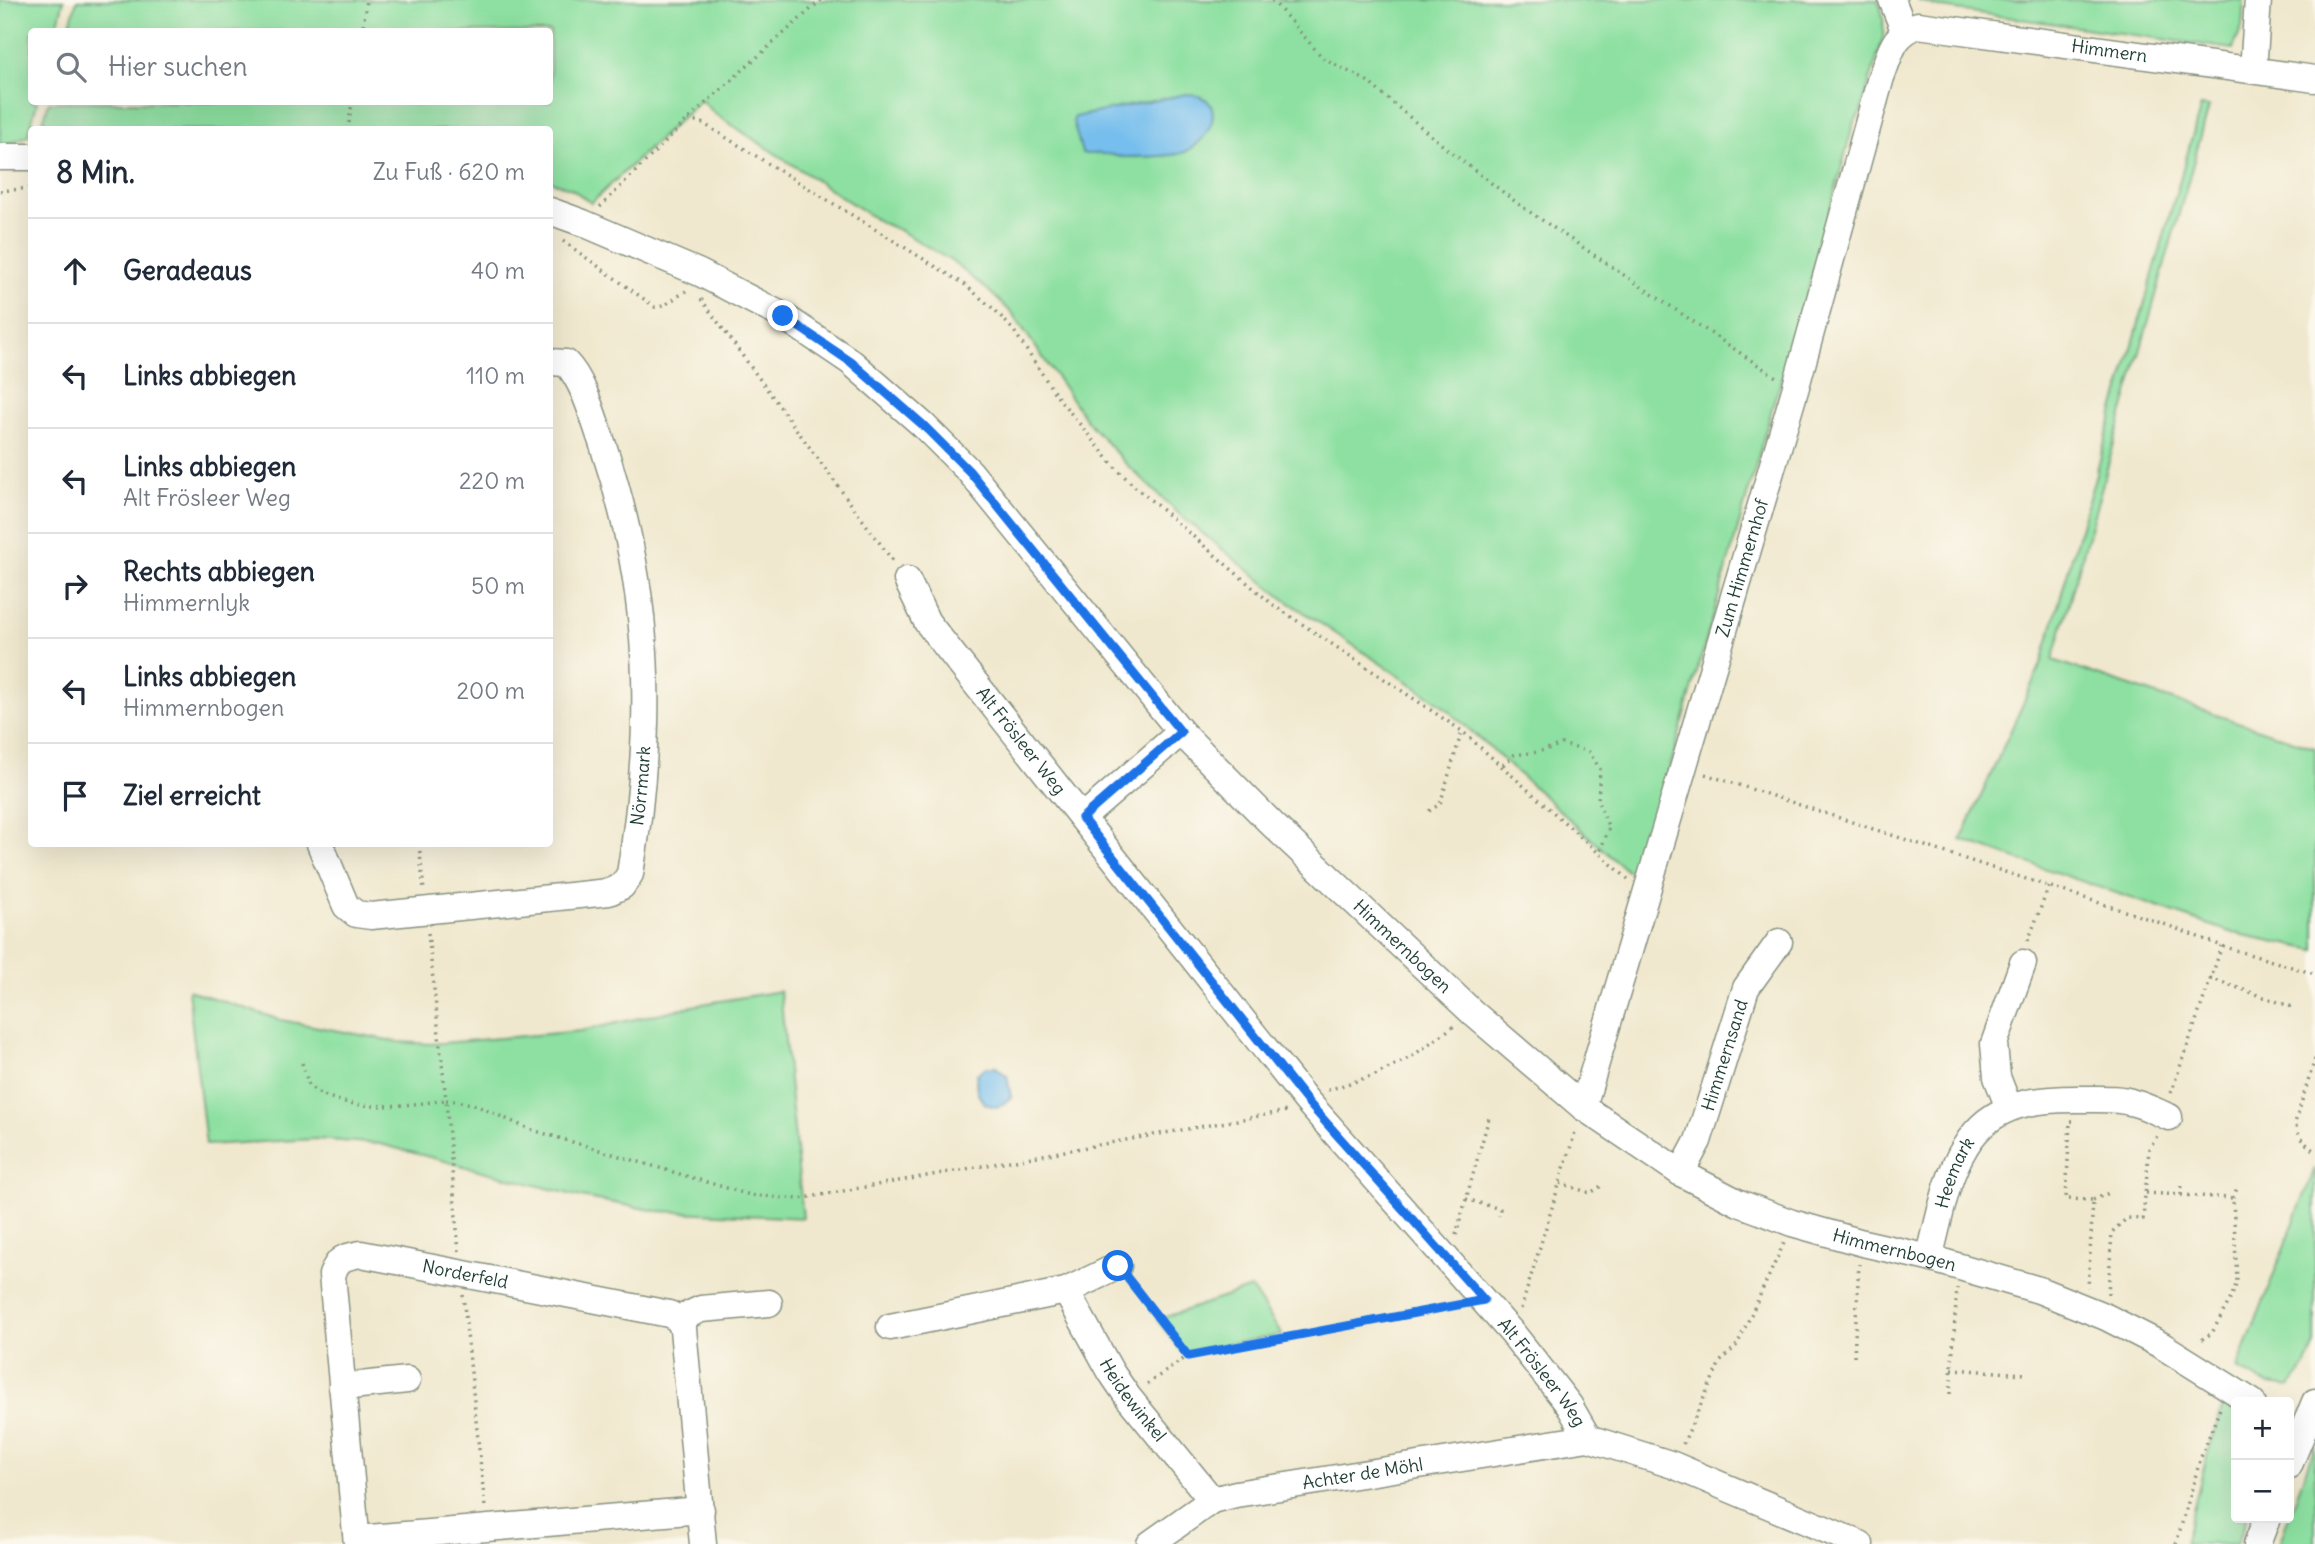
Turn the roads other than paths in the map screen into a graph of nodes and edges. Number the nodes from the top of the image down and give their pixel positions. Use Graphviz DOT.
graph roads {
  1 [pos="1892,0"];
  2 [pos="2258,0"];
  3 [pos="1904,30"];
  4 [pos="2253,70"];
  5 [pos="2315,79"];
  6 [pos="28,156"];
  7 [pos="0,157"];
  8 [pos="553,224"];
  9 [pos="553,362"];
  10 [pos="906,580"];
  11 [pos="1181,732"];
  12 [pos="1082,818"];
  13 [pos="321,847"];
  14 [pos="1779,942"];
  15 [pos="2023,963"];
  16 [pos="1583,1107"];
  17 [pos="2010,1108"];
  18 [pos="2169,1117"];
  19 [pos="1682,1173"];
  20 [pos="1929,1258"];
  21 [pos="1118,1266"];
  22 [pos="1066,1291"];
  23 [pos="769,1303"];
  24 [pos="679,1319"];
  25 [pos="890,1327"];
  26 [pos="407,1380"];
  27 [pos="342,1387"];
  28 [pos="2244,1397"];
  29 [pos="2315,1402"];
  30 [pos="2295,1430"];
  31 [pos="1588,1438"];
  32 [pos="2290,1460"];
  33 [pos="1212,1500"];
  34 [pos="701,1510"];
  35 [pos="2265,1523"];
  36 [pos="357,1542"];
  37 [pos="703,1544"];
  38 [pos="1150,1544"];
  39 [pos="1860,1544"];
  40 [pos="2257,1544"];
  1 -- 3 [label="street"];
  2 -- 4 [label="street"];
  3 -- 4 [label="street, Himmern"];
  3 -- 16 [label="street, Zum Himmernhof"];
  4 -- 5 [label="street, Himmern"];
  6 -- 7 [label="street"];
  8 -- 11 [label="street, Himmernbogen"];
  9 -- 13 [label="street, Nörrmark"];
  10 -- 12 [label="street, Alt Frösleer Weg"];
  11 -- 12 [label="street"];
  11 -- 16 [label="street, Himmernbogen"];
  12 -- 31 [label="street, Alt Frösleer Weg"];
  14 -- 19 [label="street, Himmernsand"];
  15 -- 17 [label="street"];
  16 -- 19 [label="street, Himmernbogen"];
  17 -- 18 [label="street, Heemark"];
  17 -- 20 [label="street, Heemark"];
  19 -- 20 [label="street, Himmernbogen"];
  20 -- 28 [label="street, Himmernbogen"];
  21 -- 22 [label="street"];
  22 -- 25 [label="street"];
  22 -- 33 [label="street, Heidewinkel"];
  23 -- 24 [label="street"];
  24 -- 27 [label="street, Norderfeld"];
  24 -- 34 [label="street"];
  26 -- 27 [label="street"];
  27 -- 36 [label="street, Norderfeld"];
  29 -- 30 [label="street"];
  30 -- 32 [label="street"];
  31 -- 33 [label="street, Achter de Möhl"];
  31 -- 39 [label="street, Alt Frösleer Weg"];
  33 -- 38 [label="street, Achter de Möhl"];
  34 -- 36 [label="street, Norderfeld"];
  34 -- 37 [label="street"];
  35 -- 40 [label="street"];
}
